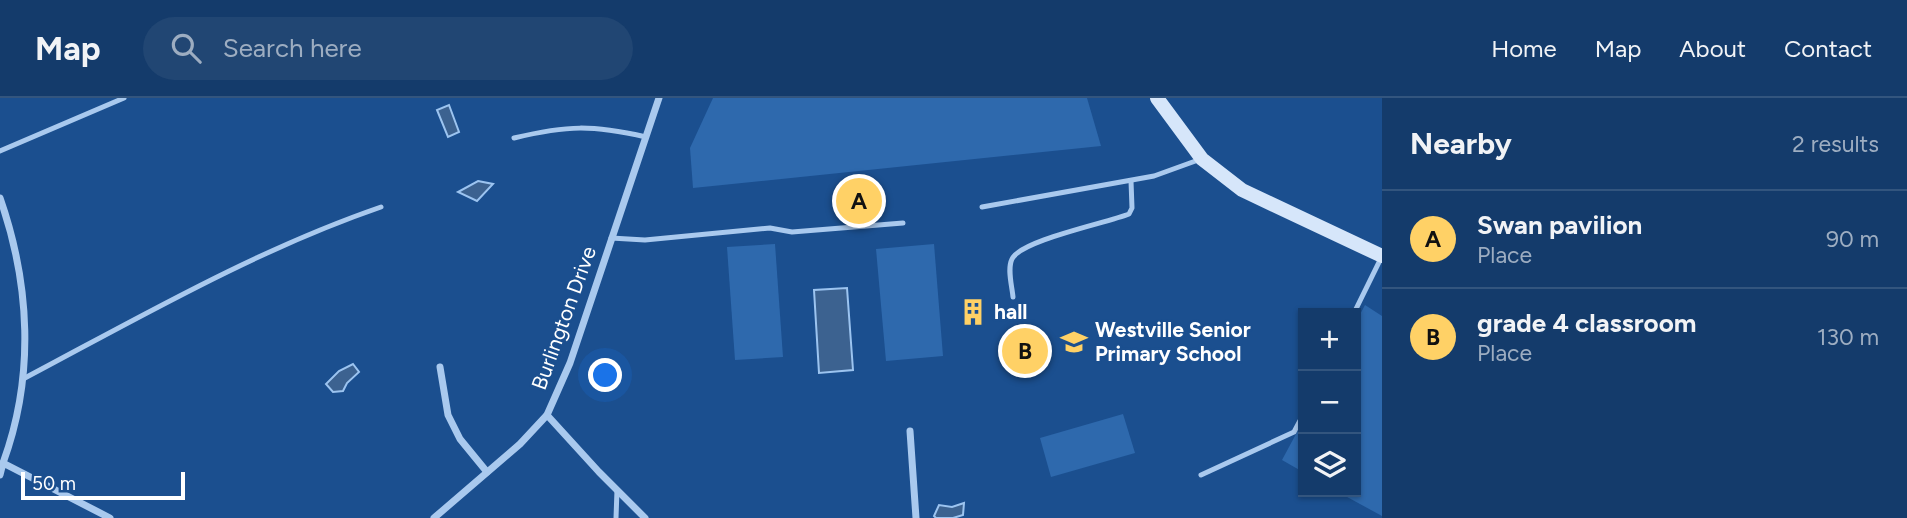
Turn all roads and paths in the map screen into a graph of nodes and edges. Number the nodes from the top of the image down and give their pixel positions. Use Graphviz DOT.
graph roads {
  1 [pos="124,98"];
  2 [pos="659,98"];
  3 [pos="1157,98"];
  4 [pos="646,137"];
  5 [pos="514,138"];
  6 [pos="0,151"];
  7 [pos="1202,159"];
  8 [pos="1131,181"];
  9 [pos="0,198"];
  10 [pos="381,207"];
  11 [pos="982,207"];
  12 [pos="903,223"];
  13 [pos="611,238"];
  14 [pos="1382,256"];
  15 [pos="1013,297"];
  16 [pos="1356,308"];
  17 [pos="440,367"];
  18 [pos="23,379"];
  19 [pos="547,415"];
  20 [pos="1298,424"];
  21 [pos="910,431"];
  22 [pos="3,463"];
  23 [pos="487,472"];
  24 [pos="0,475"];
  25 [pos="1201,475"];
  26 [pos="617,490"];
  27 [pos="110,518"];
  28 [pos="434,518"];
  29 [pos="616,518"];
  30 [pos="645,518"];
  31 [pos="916,518"];
  1 -- 6 [label="lane"];
  2 -- 4 [label="street, Burlington Drive"];
  3 -- 7 [label="street"];
  4 -- 5 [label="lane"];
  4 -- 13 [label="street, Burlington Drive"];
  7 -- 8 [label="lane"];
  7 -- 14 [label="street"];
  8 -- 11 [label="lane"];
  8 -- 15 [label="lane"];
  9 -- 18 [label="street"];
  10 -- 18 [label="lane"];
  12 -- 13 [label="lane"];
  13 -- 19 [label="street, Burlington Drive"];
  14 -- 16 [label="lane"];
  17 -- 23 [label="street"];
  18 -- 22 [label="street"];
  19 -- 23 [label="street"];
  19 -- 26 [label="street, Burlington Drive"];
  20 -- 25 [label="lane"];
  21 -- 31 [label="street"];
  22 -- 24 [label="street"];
  22 -- 27 [label="street"];
  23 -- 28 [label="street"];
  26 -- 29 [label="lane"];
  26 -- 30 [label="street, Burlington Drive"];
}
